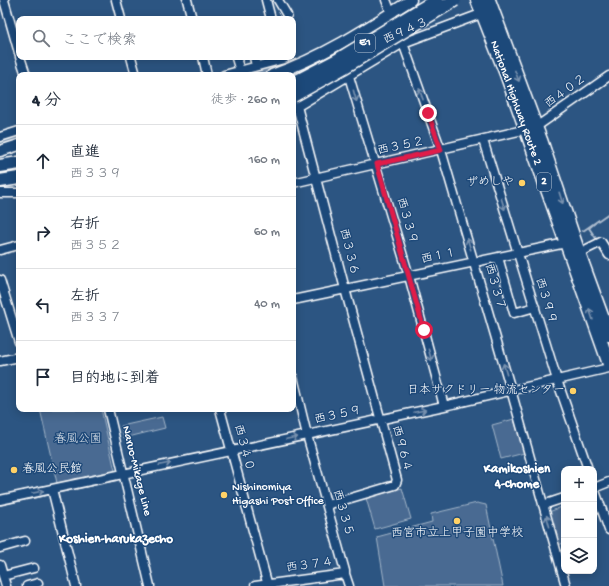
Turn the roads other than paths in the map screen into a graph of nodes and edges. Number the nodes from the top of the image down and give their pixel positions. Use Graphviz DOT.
graph roads {
  1 [pos="116,0"];
  2 [pos="187,0"];
  3 [pos="266,0"];
  4 [pos="278,0"];
  5 [pos="386,0"];
  6 [pos="411,0"];
  7 [pos="436,0"];
  8 [pos="455,0"];
  9 [pos="477,0"];
  10 [pos="5,1"];
  11 [pos="488,8"];
  12 [pos="391,13"];
  13 [pos="287,15"];
  14 [pos="120,16"];
  15 [pos="191,16"];
  16 [pos="270,16"];
  17 [pos="16,42"];
  18 [pos="404,43"];
  19 [pos="339,45"];
  20 [pos="21,60"];
  21 [pos="132,60"];
  22 [pos="204,60"];
  23 [pos="237,60"];
  24 [pos="255,60"];
  25 [pos="277,60"];
  26 [pos="285,60"];
  27 [pos="256,66"];
  28 [pos="240,71"];
  29 [pos="25,72"];
  30 [pos="135,72"];
  31 [pos="207,72"];
  32 [pos="236,72"];
  33 [pos="288,72"];
  34 [pos="349,75"];
  35 [pos="609,76"];
  36 [pos="296,81"];
  37 [pos="296,102"];
  38 [pos="296,103"];
  39 [pos="296,110"];
  40 [pos="530,128"];
  41 [pos="16,132"];
  42 [pos="0,137"];
  43 [pos="482,140"];
  44 [pos="16,146"];
  45 [pos="441,150"];
  46 [pos="0,151"];
  47 [pos="16,163"];
  48 [pos="377,164"];
  49 [pos="0,166"];
  50 [pos="16,178"];
  51 [pos="317,178"];
  52 [pos="0,181"];
  53 [pos="296,182"];
  54 [pos="0,193"];
  55 [pos="16,193"];
  56 [pos="566,243"];
  57 [pos="16,246"];
  58 [pos="0,250"];
  59 [pos="518,253"];
  60 [pos="579,253"];
  61 [pos="609,255"];
  62 [pos="498,257"];
  63 [pos="475,262"];
  64 [pos="409,276"];
  65 [pos="0,280"];
  66 [pos="344,289"];
  67 [pos="296,299"];
  68 [pos="534,307"];
  69 [pos="16,332"];
  70 [pos="609,335"];
  71 [pos="16,358"];
  72 [pos="0,361"];
  73 [pos="609,364"];
  74 [pos="609,368"];
  75 [pos="557,380"];
  76 [pos="296,389"];
  77 [pos="512,390"];
  78 [pos="444,406"];
  79 [pos="109,412"];
  80 [pos="221,412"];
  81 [pos="381,419"];
  82 [pos="307,435"];
  83 [pos="232,450"];
  84 [pos="587,466"];
  85 [pos="124,473"];
  86 [pos="609,482"];
  87 [pos="597,487"];
  88 [pos="52,489"];
  89 [pos="597,496"];
  90 [pos="561,499"];
  91 [pos="0,500"];
  92 [pos="327,505"];
  93 [pos="543,505"];
  94 [pos="609,530"];
  95 [pos="25,541"];
  96 [pos="0,548"];
  97 [pos="0,565"];
  98 [pos="34,568"];
  99 [pos="345,574"];
  100 [pos="3,576"];
  101 [pos="38,583"];
  102 [pos="268,585"];
  103 [pos="6,586"];
  104 [pos="27,586"];
  105 [pos="76,586"];
  106 [pos="150,586"];
  107 [pos="255,586"];
  108 [pos="349,586"];
  109 [pos="566,586"];
  1 -- 14 [label="street"];
  2 -- 15 [label="street"];
  3 -- 16 [label="street"];
  4 -- 13 [label="street"];
  5 -- 12 [label="street, 西３３７"];
  6 -- 12 [label="main road"];
  7 -- 36 [label="highway, E1, bridge"];
  8 -- 37 [label="highway, E1, bridge"];
  9 -- 11 [label="highway, National Highway Route 2 / 2"];
  10 -- 17 [label="street"];
  11 -- 18 [label="street, 西９４３"];
  11 -- 40 [label="highway, National Highway Route 2 / 2"];
  12 -- 18 [label="street, 西３３７"];
  12 -- 19 [label="main road"];
  18 -- 34 [label="street, 西９４３"];
  45 -- 18 [label="street, 西３３７, one-way"];
  19 -- 33 [label="main road"];
  19 -- 34 [label="street, 西３３９"];
  20 -- 29 [label="street"];
  21 -- 30 [label="street"];
  22 -- 31 [label="street"];
  23 -- 28 [label="street"];
  24 -- 27 [label="street"];
  25 -- 27 [label="street"];
  26 -- 33 [label="street"];
  27 -- 28 [label="street"];
  28 -- 32 [label="street"];
  34 -- 38 [label="street, 西９４３"];
  34 -- 48 [label="street, 西３３９, one-way"];
  35 -- 40 [label="street, 西４０２"];
  39 -- 51 [label="street, 西３３６"];
  40 -- 43 [label="street, 西３５２"];
  40 -- 56 [label="highway, National Highway Route 2 / 2"];
  40 -- 60 [label="highway, National Highway Route 2 / 2, one-way"];
  41 -- 42 [label="street"];
  43 -- 45 [label="street, 西３５２"];
  43 -- 59 [label="street, 西３９９, one-way"];
  44 -- 46 [label="main road"];
  45 -- 48 [label="street, 西３５２"];
  63 -- 45 [label="street, 西３３７, one-way"];
  47 -- 49 [label="highway"];
  48 -- 51 [label="street, 西３５２"];
  48 -- 64 [label="street, 西３３９"];
  50 -- 52 [label="highway"];
  51 -- 53 [label="street, 西３５２"];
  51 -- 66 [label="street, 西３３６"];
  54 -- 55 [label="street"];
  56 -- 59 [label="street, 西１１"];
  73 -- 56 [label="highway, National Highway Route 2 / 2, one-way"];
  57 -- 58 [label="street"];
  59 -- 62 [label="street, 西１１"];
  59 -- 68 [label="street, 西３９９"];
  60 -- 61 [label="street"];
  60 -- 70 [label="highway, National Highway Route 2 / 2"];
  62 -- 63 [label="street, 西１１"];
  62 -- 68 [label="street"];
  63 -- 64 [label="street, 西１１"];
  77 -- 63 [label="street, 西３３７, one-way"];
  64 -- 66 [label="street, 西１１"];
  64 -- 78 [label="street, 西３３９, one-way"];
  65 -- 69 [label="street"];
  66 -- 67 [label="street, 西１１"];
  66 -- 81 [label="street, 西３３６"];
  68 -- 75 [label="street, 西３９９"];
  71 -- 72 [label="street"];
  74 -- 75 [label="street, 西３５９"];
  75 -- 77 [label="street, 西３５９"];
  75 -- 84 [label="street, 西３９９"];
  76 -- 82 [label="street, 西３３５"];
  77 -- 78 [label="street, 西３５９"];
  77 -- 93 [label="street, 西３３７"];
  81 -- 78 [label="street, 西３５９, one-way"];
  79 -- 85 [label="street, Naruo-Mikage Line"];
  80 -- 83 [label="street, 西３４０"];
  81 -- 82 [label="street, 西３５９"];
  81 -- 92 [label="street, 西９６４"];
  83 -- 82 [label="street, 西３５９, one-way"];
  82 -- 92 [label="street, 西３３５"];
  85 -- 83 [label="street, 西３５９, one-way"];
  83 -- 102 [label="street, 西３４０"];
  85 -- 88 [label="street, 西３５９"];
  85 -- 106 [label="street, Naruo-Mikage Line"];
  86 -- 87 [label="street"];
  91 -- 88 [label="street, 西３５９, one-way"];
  88 -- 105 [label="street"];
  89 -- 94 [label="street"];
  90 -- 93 [label="street"];
  92 -- 99 [label="street, 西３３５"];
  109 -- 93 [label="street, 西３３７, one-way"];
  95 -- 96 [label="street"];
  97 -- 100 [label="street"];
  98 -- 100 [label="street"];
  99 -- 102 [label="street, 西３７４"];
  99 -- 108 [label="street, 西３３５"];
  100 -- 103 [label="street"];
  101 -- 104 [label="street"];
  102 -- 107 [label="street, 西３７４"];
}
